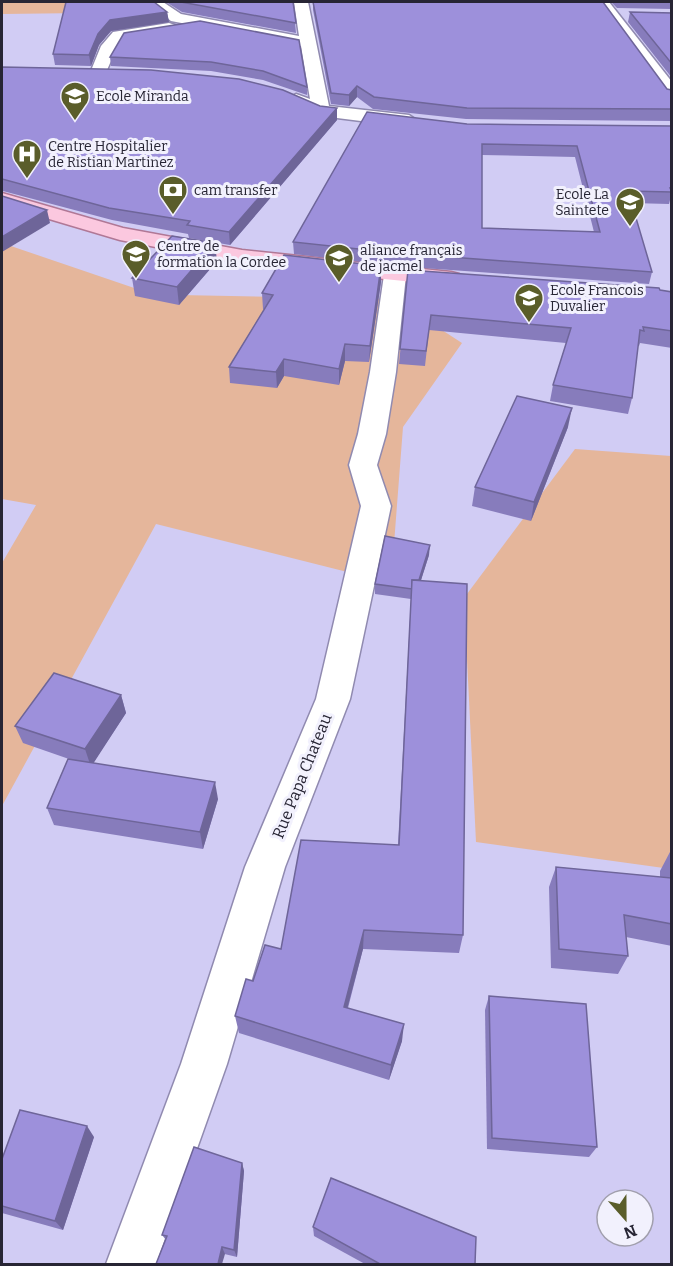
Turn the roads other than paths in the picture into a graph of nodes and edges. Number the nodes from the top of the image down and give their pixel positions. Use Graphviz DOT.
graph roads {
  1 [pos="154,2"];
  2 [pos="602,2"];
  3 [pos="306,3"];
  4 [pos="614,15"];
  5 [pos="637,15"];
  6 [pos="205,24"];
  7 [pos="309,43"];
  8 [pos="75,72"];
  9 [pos="98,73"];
  10 [pos="120,73"];
  11 [pos="280,93"];
  12 [pos="672,94"];
  13 [pos="321,111"];
  14 [pos="422,122"];
  15 [pos="2,199"];
  16 [pos="394,275"];
  17 [pos="475,281"];
  18 [pos="131,1264"];
  1 -- 6 [label="street"];
  2 -- 4 [label="street"];
  3 -- 7 [label="street"];
  4 -- 5 [label="street"];
  4 -- 12 [label="street"];
  6 -- 7 [label="street"];
  6 -- 9 [label="street"];
  7 -- 13 [label="street"];
  8 -- 9 [label="street"];
  9 -- 10 [label="street"];
  11 -- 13 [label="street"];
  13 -- 14 [label="street"];
  15 -- 16 [label="main road"];
  16 -- 17 [label="main road"];
  16 -- 18 [label="street, Rue Papa Chateau"];
}
